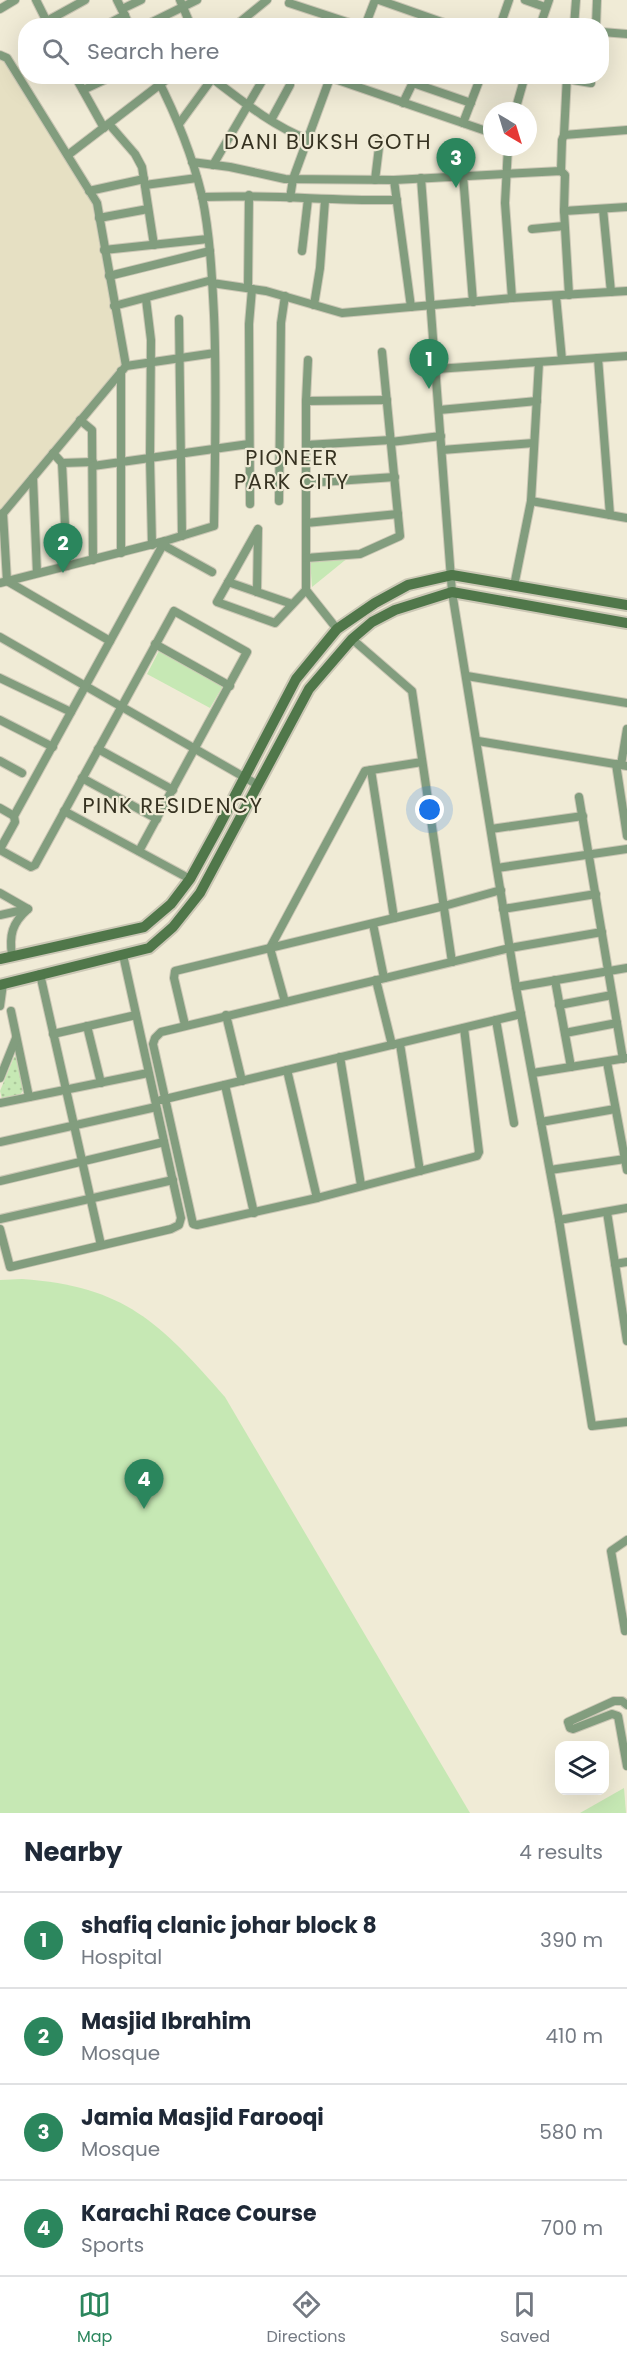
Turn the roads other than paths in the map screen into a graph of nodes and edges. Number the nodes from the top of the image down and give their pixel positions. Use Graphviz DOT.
graph roads {
  1 [pos="15,0"];
  2 [pos="36,0"];
  3 [pos="85,0"];
  4 [pos="117,0"];
  5 [pos="141,0"];
  6 [pos="197,0"];
  7 [pos="267,0"];
  8 [pos="377,0"];
  9 [pos="509,0"];
  10 [pos="525,0"];
  11 [pos="576,0"];
  12 [pos="597,0"];
  13 [pos="290,3"];
  14 [pos="547,3"];
  15 [pos="181,4"];
  16 [pos="0,9"];
  17 [pos="123,12"];
  18 [pos="45,18"];
  19 [pos="56,18"];
  20 [pos="115,18"];
  21 [pos="126,18"];
  22 [pos="157,18"];
  23 [pos="187,18"];
  24 [pos="245,18"];
  25 [pos="335,18"];
  26 [pos="369,18"];
  27 [pos="430,18"];
  28 [pos="503,18"];
  29 [pos="542,18"];
  30 [pos="575,18"];
  31 [pos="596,18"];
  32 [pos="609,33"];
  33 [pos="627,34"];
  34 [pos="0,55"];
  35 [pos="18,75"];
  36 [pos="23,84"];
  37 [pos="79,84"];
  38 [pos="95,84"];
  39 [pos="210,84"];
  40 [pos="221,84"];
  41 [pos="260,84"];
  42 [pos="326,84"];
  43 [pos="358,84"];
  44 [pos="412,84"];
  45 [pos="424,84"];
  46 [pos="478,84"];
  47 [pos="523,84"];
  48 [pos="567,84"];
  49 [pos="161,85"];
  50 [pos="290,85"];
  51 [pos="82,90"];
  52 [pos="518,102"];
  53 [pos="403,103"];
  54 [pos="471,103"];
  55 [pos="247,105"];
  56 [pos="271,120"];
  57 [pos="463,123"];
  58 [pos="180,124"];
  59 [pos="106,126"];
  60 [pos="483,130"];
  61 [pos="627,130"];
  62 [pos="564,135"];
  63 [pos="308,139"];
  64 [pos="380,139"];
  65 [pos="68,155"];
  66 [pos="507,156"];
  67 [pos="192,162"];
  68 [pos="213,165"];
  69 [pos="561,171"];
  70 [pos="505,174"];
  71 [pos="463,175"];
  72 [pos="197,178"];
  73 [pos="421,178"];
  74 [pos="293,179"];
  75 [pos="375,180"];
  76 [pos="394,180"];
  77 [pos="144,182"];
  78 [pos="89,191"];
  79 [pos="249,195"];
  80 [pos="202,197"];
  81 [pos="290,198"];
  82 [pos="308,199"];
  83 [pos="325,200"];
  84 [pos="397,200"];
  85 [pos="627,207"];
  86 [pos="148,208"];
  87 [pos="603,209"];
  88 [pos="564,211"];
  89 [pos="99,218"];
  90 [pos="564,226"];
  91 [pos="532,229"];
  92 [pos="208,239"];
  93 [pos="153,245"];
  94 [pos="104,250"];
  95 [pos="210,251"];
  96 [pos="302,251"];
  97 [pos="109,276"];
  98 [pos="212,282"];
  99 [pos="250,289"];
  100 [pos="627,291"];
  101 [pos="611,292"];
  102 [pos="285,296"];
  103 [pos="556,296"];
  104 [pos="569,296"];
  105 [pos="512,298"];
  106 [pos="146,299"];
  107 [pos="473,302"];
  108 [pos="314,305"];
  109 [pos="114,306"];
  110 [pos="431,306"];
  111 [pos="411,307"];
  112 [pos="178,319"];
  113 [pos="382,352"];
  114 [pos="215,353"];
  115 [pos="627,356"];
  116 [pos="180,358"];
  117 [pos="598,358"];
  118 [pos="308,360"];
  119 [pos="562,360"];
  120 [pos="151,362"];
  121 [pos="539,362"];
  122 [pos="123,368"];
  123 [pos="436,369"];
  124 [pos="387,399"];
  125 [pos="306,401"];
  126 [pos="537,401"];
  127 [pos="439,410"];
  128 [pos="80,420"];
  129 [pos="441,436"];
  130 [pos="391,441"];
  131 [pos="534,443"];
  132 [pos="249,444"];
  133 [pos="306,445"];
  134 [pos="215,449"];
  135 [pos="442,450"];
  136 [pos="53,453"];
  137 [pos="179,454"];
  138 [pos="150,458"];
  139 [pos="120,462"];
  140 [pos="62,463"];
  141 [pos="93,464"];
  142 [pos="394,477"];
  143 [pos="33,478"];
  144 [pos="306,483"];
  145 [pos="279,501"];
  146 [pos="531,501"];
  147 [pos="250,504"];
  148 [pos="398,514"];
  149 [pos="610,514"];
  150 [pos="2,515"];
  151 [pos="627,518"];
  152 [pos="306,523"];
  153 [pos="182,536"];
  154 [pos="164,543"];
  155 [pos="152,545"];
  156 [pos="121,552"];
  157 [pos="306,558"];
  158 [pos="93,560"];
  159 [pos="67,566"];
  160 [pos="212,572"];
  161 [pos="37,573"];
  162 [pos="452,575"];
  163 [pos="3,582"];
  164 [pos="228,582"];
  165 [pos="514,586"];
  166 [pos="306,590"];
  167 [pos="257,592"];
  168 [pos="452,592"];
  169 [pos="292,604"];
  170 [pos="627,605"];
  171 [pos="627,623"];
  172 [pos="337,629"];
  173 [pos="0,638"];
  174 [pos="352,639"];
  175 [pos="110,641"];
  176 [pos="155,644"];
  177 [pos="466,676"];
  178 [pos="0,678"];
  179 [pos="85,686"];
  180 [pos="230,686"];
  181 [pos="627,704"];
  182 [pos="121,706"];
  183 [pos="71,712"];
  184 [pos="0,720"];
  185 [pos="627,729"];
  186 [pos="478,741"];
  187 [pos="52,747"];
  188 [pos="98,749"];
  189 [pos="195,749"];
  190 [pos="0,761"];
  191 [pos="422,762"];
  192 [pos="621,765"];
  193 [pos="371,770"];
  194 [pos="22,772"];
  195 [pos="245,777"];
  196 [pos="82,778"];
  197 [pos="258,785"];
  198 [pos="173,790"];
  199 [pos="579,797"];
  200 [pos="0,808"];
  201 [pos="64,811"];
  202 [pos="14,816"];
  203 [pos="583,816"];
  204 [pos="157,819"];
  205 [pos="491,829"];
  206 [pos="627,836"];
  207 [pos="627,849"];
  208 [pos="0,850"];
  209 [pos="139,851"];
  210 [pos="589,855"];
  211 [pos="497,868"];
  212 [pos="190,879"];
  213 [pos="501,890"];
  214 [pos="0,893"];
  215 [pos="596,894"];
  216 [pos="444,906"];
  217 [pos="28,909"];
  218 [pos="503,909"];
  219 [pos="0,915"];
  220 [pos="394,918"];
  221 [pos="373,924"];
  222 [pos="602,932"];
  223 [pos="270,948"];
  224 [pos="510,948"];
  225 [pos="123,955"];
  226 [pos="12,956"];
  227 [pos="0,959"];
  228 [pos="452,962"];
  229 [pos="627,969"];
  230 [pos="608,972"];
  231 [pos="40,974"];
  232 [pos="380,979"];
  233 [pos="555,980"];
  234 [pos="1,985"];
  235 [pos="516,987"];
  236 [pos="612,995"];
  237 [pos="285,1002"];
  238 [pos="559,1005"];
  239 [pos="0,1006"];
  240 [pos="11,1011"];
  241 [pos="521,1014"];
  242 [pos="136,1016"];
  243 [pos="226,1016"];
  244 [pos="496,1020"];
  245 [pos="617,1023"];
  246 [pos="185,1025"];
  247 [pos="87,1026"];
  248 [pos="464,1028"];
  249 [pos="565,1033"];
  250 [pos="53,1034"];
  251 [pos="16,1038"];
  252 [pos="396,1044"];
  253 [pos="340,1057"];
  254 [pos="625,1059"];
  255 [pos="607,1062"];
  256 [pos="571,1067"];
  257 [pos="287,1070"];
  258 [pos="148,1073"];
  259 [pos="533,1073"];
  260 [pos="0,1078"];
  261 [pos="242,1081"];
  262 [pos="101,1083"];
  263 [pos="225,1085"];
  264 [pos="66,1090"];
  265 [pos="29,1097"];
  266 [pos="164,1100"];
  267 [pos="0,1103"];
  268 [pos="155,1105"];
  269 [pos="615,1108"];
  270 [pos="541,1122"];
  271 [pos="513,1123"];
  272 [pos="74,1126"];
  273 [pos="0,1142"];
  274 [pos="164,1142"];
  275 [pos="625,1159"];
  276 [pos="82,1162"];
  277 [pos="550,1170"];
  278 [pos="627,1170"];
  279 [pos="420,1171"];
  280 [pos="173,1180"];
  281 [pos="0,1181"];
  282 [pos="361,1185"];
  283 [pos="91,1198"];
  284 [pos="317,1198"];
  285 [pos="627,1208"];
  286 [pos="607,1212"];
  287 [pos="254,1213"];
  288 [pos="0,1219"];
  289 [pos="559,1220"];
  290 [pos="0,1230"];
  291 [pos="101,1245"];
  292 [pos="627,1262"];
  293 [pos="615,1264"];
  294 [pos="625,1315"];
  295 [pos="627,1341"];
  296 [pos="627,1422"];
  297 [pos="627,1540"];
  298 [pos="627,1630"];
  299 [pos="627,1705"];
  300 [pos="627,1766"];
  1 -- 16 [label="street"];
  2 -- 18 [label="street"];
  3 -- 19 [label="street"];
  4 -- 17 [label="street"];
  5 -- 17 [label="street"];
  6 -- 15 [label="street"];
  7 -- 24 [label="street"];
  8 -- 26 [label="street"];
  8 -- 27 [label="street"];
  9 -- 28 [label="street"];
  10 -- 14 [label="street"];
  11 -- 30 [label="street"];
  12 -- 31 [label="street"];
  13 -- 25 [label="street"];
  14 -- 29 [label="street"];
  15 -- 22 [label="street"];
  15 -- 23 [label="street"];
  17 -- 20 [label="street"];
  17 -- 21 [label="street"];
  32 -- 33 [label="street"];
  34 -- 35 [label="street"];
  36 -- 65 [label="street"];
  37 -- 51 [label="street"];
  38 -- 51 [label="street"];
  39 -- 58 [label="street"];
  40 -- 55 [label="street"];
  41 -- 55 [label="street"];
  42 -- 63 [label="street"];
  43 -- 53 [label="street"];
  44 -- 53 [label="street"];
  45 -- 54 [label="street"];
  46 -- 54 [label="street"];
  47 -- 52 [label="street"];
  48 -- 62 [label="street"];
  49 -- 58 [label="street"];
  49 -- 59 [label="street"];
  50 -- 56 [label="street"];
  51 -- 59 [label="street"];
  53 -- 57 [label="street"];
  54 -- 57 [label="street"];
  55 -- 56 [label="street"];
  55 -- 68 [label="street"];
  56 -- 63 [label="street"];
  57 -- 60 [label="street"];
  58 -- 67 [label="street"];
  59 -- 65 [label="street"];
  59 -- 77 [label="street"];
  61 -- 62 [label="street"];
  62 -- 69 [label="street"];
  63 -- 74 [label="street"];
  64 -- 75 [label="street"];
  65 -- 78 [label="street"];
  66 -- 70 [label="street"];
  67 -- 68 [label="street"];
  67 -- 72 [label="street"];
  68 -- 74 [label="street"];
  69 -- 70 [label="street"];
  69 -- 88 [label="street"];
  70 -- 71 [label="street"];
  70 -- 105 [label="street"];
  71 -- 73 [label="street"];
  71 -- 107 [label="street"];
  72 -- 77 [label="street"];
  72 -- 80 [label="street"];
  73 -- 76 [label="street"];
  73 -- 110 [label="street"];
  74 -- 75 [label="street"];
  74 -- 81 [label="street"];
  75 -- 76 [label="street"];
  76 -- 84 [label="street"];
  77 -- 78 [label="street"];
  77 -- 86 [label="street"];
  78 -- 89 [label="street"];
  79 -- 80 [label="street"];
  79 -- 81 [label="street"];
  79 -- 99 [label="street"];
  80 -- 92 [label="street"];
  81 -- 82 [label="street"];
  82 -- 83 [label="street"];
  82 -- 96 [label="street"];
  83 -- 84 [label="street"];
  83 -- 108 [label="street"];
  84 -- 111 [label="street"];
  85 -- 87 [label="street"];
  86 -- 89 [label="street"];
  86 -- 93 [label="street"];
  87 -- 88 [label="street"];
  87 -- 101 [label="street"];
  88 -- 90 [label="street"];
  89 -- 94 [label="street"];
  90 -- 91 [label="street"];
  90 -- 104 [label="street"];
  92 -- 93 [label="street"];
  92 -- 95 [label="street"];
  93 -- 94 [label="street"];
  94 -- 97 [label="street"];
  95 -- 97 [label="street"];
  95 -- 98 [label="street"];
  97 -- 109 [label="street"];
  98 -- 99 [label="street"];
  98 -- 106 [label="street"];
  98 -- 114 [label="street"];
  99 -- 102 [label="street"];
  99 -- 132 [label="street"];
  100 -- 101 [label="street"];
  101 -- 104 [label="street"];
  102 -- 108 [label="street"];
  102 -- 145 [label="street"];
  103 -- 104 [label="street"];
  103 -- 105 [label="street"];
  103 -- 119 [label="street"];
  105 -- 107 [label="street"];
  106 -- 109 [label="street"];
  106 -- 120 [label="street"];
  107 -- 110 [label="street"];
  108 -- 111 [label="street"];
  109 -- 122 [label="street"];
  110 -- 111 [label="street"];
  110 -- 123 [label="street"];
  112 -- 116 [label="street"];
  113 -- 124 [label="street"];
  114 -- 116 [label="street"];
  114 -- 134 [label="street"];
  115 -- 117 [label="street"];
  116 -- 120 [label="street"];
  116 -- 137 [label="street"];
  117 -- 119 [label="street"];
  117 -- 149 [label="street"];
  118 -- 125 [label="street"];
  119 -- 121 [label="street"];
  120 -- 122 [label="street"];
  120 -- 138 [label="street"];
  121 -- 123 [label="street"];
  121 -- 126 [label="street"];
  122 -- 128 [label="street"];
  122 -- 139 [label="street"];
  123 -- 127 [label="street"];
  124 -- 125 [label="street"];
  124 -- 130 [label="street"];
  125 -- 133 [label="street"];
  126 -- 127 [label="street"];
  126 -- 131 [label="street"];
  127 -- 129 [label="street"];
  128 -- 136 [label="street"];
  128 -- 141 [label="street"];
  129 -- 130 [label="street"];
  129 -- 135 [label="street"];
  130 -- 133 [label="street"];
  130 -- 142 [label="street"];
  131 -- 135 [label="street"];
  131 -- 146 [label="street"];
  132 -- 134 [label="street"];
  132 -- 147 [label="street"];
  133 -- 144 [label="street"];
  134 -- 137 [label="street"];
  134 -- 153 [label="street"];
  135 -- 162 [label="street"];
  136 -- 140 [label="street"];
  136 -- 143 [label="street"];
  137 -- 138 [label="street"];
  137 -- 153 [label="street"];
  138 -- 139 [label="street"];
  138 -- 155 [label="street"];
  139 -- 141 [label="street"];
  139 -- 156 [label="street"];
  140 -- 141 [label="street"];
  140 -- 159 [label="street"];
  141 -- 158 [label="street"];
  142 -- 144 [label="street"];
  142 -- 148 [label="street"];
  143 -- 150 [label="street"];
  143 -- 161 [label="street"];
  144 -- 152 [label="street"];
  146 -- 149 [label="street"];
  146 -- 165 [label="street"];
  148 -- 152 [label="street"];
  148 -- 157 [label="street"];
  149 -- 151 [label="street"];
  150 -- 163 [label="street"];
  152 -- 157 [label="street"];
  153 -- 154 [label="street"];
  154 -- 155 [label="street"];
  154 -- 160 [label="street"];
  154 -- 175 [label="street"];
  155 -- 156 [label="street"];
  156 -- 158 [label="street"];
  157 -- 166 [label="street"];
  158 -- 159 [label="street"];
  159 -- 161 [label="street"];
  161 -- 163 [label="street"];
  162 -- 165 [label="main road"];
  162 -- 168 [label="street"];
  162 -- 172 [label="main road"];
  163 -- 175 [label="street"];
  164 -- 167 [label="street"];
  164 -- 167 [label="street"];
  164 -- 169 [label="street"];
  165 -- 170 [label="main road"];
  166 -- 169 [label="street"];
  166 -- 172 [label="street"];
  167 -- 169 [label="street"];
  168 -- 171 [label="main road"];
  168 -- 174 [label="main road"];
  168 -- 177 [label="street"];
  172 -- 195 [label="main road"];
  173 -- 179 [label="street"];
  174 -- 191 [label="street"];
  174 -- 197 [label="main road"];
  175 -- 179 [label="street"];
  176 -- 180 [label="street"];
  176 -- 180 [label="street"];
  176 -- 182 [label="street"];
  177 -- 181 [label="street"];
  177 -- 186 [label="street"];
  178 -- 183 [label="street"];
  179 -- 182 [label="street"];
  179 -- 183 [label="street"];
  180 -- 189 [label="street"];
  182 -- 188 [label="street"];
  182 -- 189 [label="street"];
  183 -- 187 [label="street"];
  184 -- 187 [label="street"];
  185 -- 192 [label="street"];
  186 -- 192 [label="street"];
  186 -- 205 [label="street"];
  187 -- 202 [label="street"];
  188 -- 196 [label="street"];
  188 -- 198 [label="street"];
  189 -- 195 [label="street"];
  189 -- 198 [label="street"];
  190 -- 194 [label="street"];
  191 -- 193 [label="street"];
  191 -- 216 [label="street"];
  192 -- 206 [label="street"];
  193 -- 220 [label="street"];
  193 -- 223 [label="street"];
  195 -- 197 [label="street"];
  195 -- 212 [label="main road"];
  196 -- 201 [label="street"];
  196 -- 204 [label="street"];
  197 -- 225 [label="main road"];
  198 -- 204 [label="street"];
  199 -- 203 [label="street"];
  200 -- 202 [label="street"];
  201 -- 208 [label="street"];
  201 -- 209 [label="street"];
  202 -- 208 [label="street"];
  203 -- 205 [label="street"];
  203 -- 210 [label="street"];
  204 -- 209 [label="street"];
  205 -- 211 [label="street"];
  207 -- 210 [label="street"];
  209 -- 212 [label="street"];
  210 -- 211 [label="street"];
  210 -- 215 [label="street"];
  211 -- 213 [label="street"];
  212 -- 226 [label="main road"];
  213 -- 216 [label="street"];
  213 -- 218 [label="street"];
  214 -- 217 [label="street"];
  215 -- 218 [label="street"];
  215 -- 222 [label="street"];
  216 -- 220 [label="street"];
  216 -- 228 [label="street"];
  217 -- 219 [label="street"];
  217 -- 226 [label="street"];
  218 -- 224 [label="street"];
  220 -- 221 [label="street"];
  221 -- 223 [label="street"];
  221 -- 232 [label="street"];
  222 -- 224 [label="street"];
  222 -- 230 [label="street"];
  223 -- 237 [label="street"];
  223 -- 246 [label="street"];
  224 -- 228 [label="street"];
  224 -- 235 [label="street"];
  225 -- 231 [label="main road"];
  225 -- 242 [label="street"];
  226 -- 227 [label="main road"];
  228 -- 232 [label="street"];
  229 -- 230 [label="street"];
  230 -- 233 [label="street"];
  230 -- 236 [label="street"];
  231 -- 234 [label="main road"];
  231 -- 250 [label="street"];
  232 -- 237 [label="street"];
  232 -- 252 [label="street"];
  233 -- 235 [label="street"];
  233 -- 238 [label="street"];
  234 -- 239 [label="street"];
  235 -- 241 [label="street"];
  236 -- 238 [label="street"];
  236 -- 245 [label="street"];
  237 -- 243 [label="street"];
  238 -- 249 [label="street"];
  240 -- 251 [label="street"];
  241 -- 244 [label="street"];
  241 -- 259 [label="street"];
  242 -- 247 [label="street"];
  242 -- 258 [label="street"];
  243 -- 246 [label="street"];
  243 -- 261 [label="street"];
  244 -- 248 [label="street"];
  244 -- 271 [label="street"];
  245 -- 249 [label="street"];
  245 -- 254 [label="street"];
  246 -- 266 [label="street"];
  247 -- 250 [label="street"];
  247 -- 262 [label="street"];
  248 -- 252 [label="street"];
  248 -- 279 [label="street"];
  249 -- 256 [label="street"];
  250 -- 264 [label="street"];
  251 -- 260 [label="street"];
  251 -- 265 [label="street"];
  252 -- 253 [label="street"];
  252 -- 279 [label="street"];
  253 -- 257 [label="street"];
  253 -- 282 [label="street"];
  254 -- 255 [label="street"];
  255 -- 256 [label="street"];
  255 -- 269 [label="street"];
  256 -- 259 [label="street"];
  257 -- 261 [label="street"];
  257 -- 284 [label="street"];
  258 -- 262 [label="street"];
  258 -- 268 [label="street"];
  259 -- 270 [label="street"];
  261 -- 263 [label="street"];
  262 -- 264 [label="street"];
  263 -- 266 [label="street"];
  263 -- 287 [label="street"];
  264 -- 265 [label="street"];
  264 -- 272 [label="street"];
  265 -- 267 [label="street"];
  266 -- 268 [label="street"];
  266 -- 287 [label="street"];
  268 -- 272 [label="street"];
  268 -- 274 [label="street"];
  269 -- 270 [label="street"];
  269 -- 275 [label="street"];
  270 -- 277 [label="street"];
  272 -- 273 [label="street"];
  272 -- 276 [label="street"];
  274 -- 276 [label="street"];
  274 -- 280 [label="street"];
  275 -- 277 [label="street"];
  275 -- 278 [label="street"];
  276 -- 281 [label="street"];
  276 -- 283 [label="street"];
  277 -- 289 [label="street"];
  279 -- 282 [label="street"];
  280 -- 283 [label="street"];
  280 -- 291 [label="street"];
  282 -- 284 [label="street"];
  283 -- 288 [label="street"];
  283 -- 291 [label="street"];
  284 -- 287 [label="street"];
  285 -- 286 [label="street"];
  286 -- 289 [label="street"];
  286 -- 293 [label="street"];
  289 -- 296 [label="street"];
  290 -- 291 [label="street"];
  292 -- 293 [label="street"];
  293 -- 294 [label="street"];
  294 -- 295 [label="street"];
  297 -- 298 [label="street"];
  299 -- 300 [label="street"];
}
